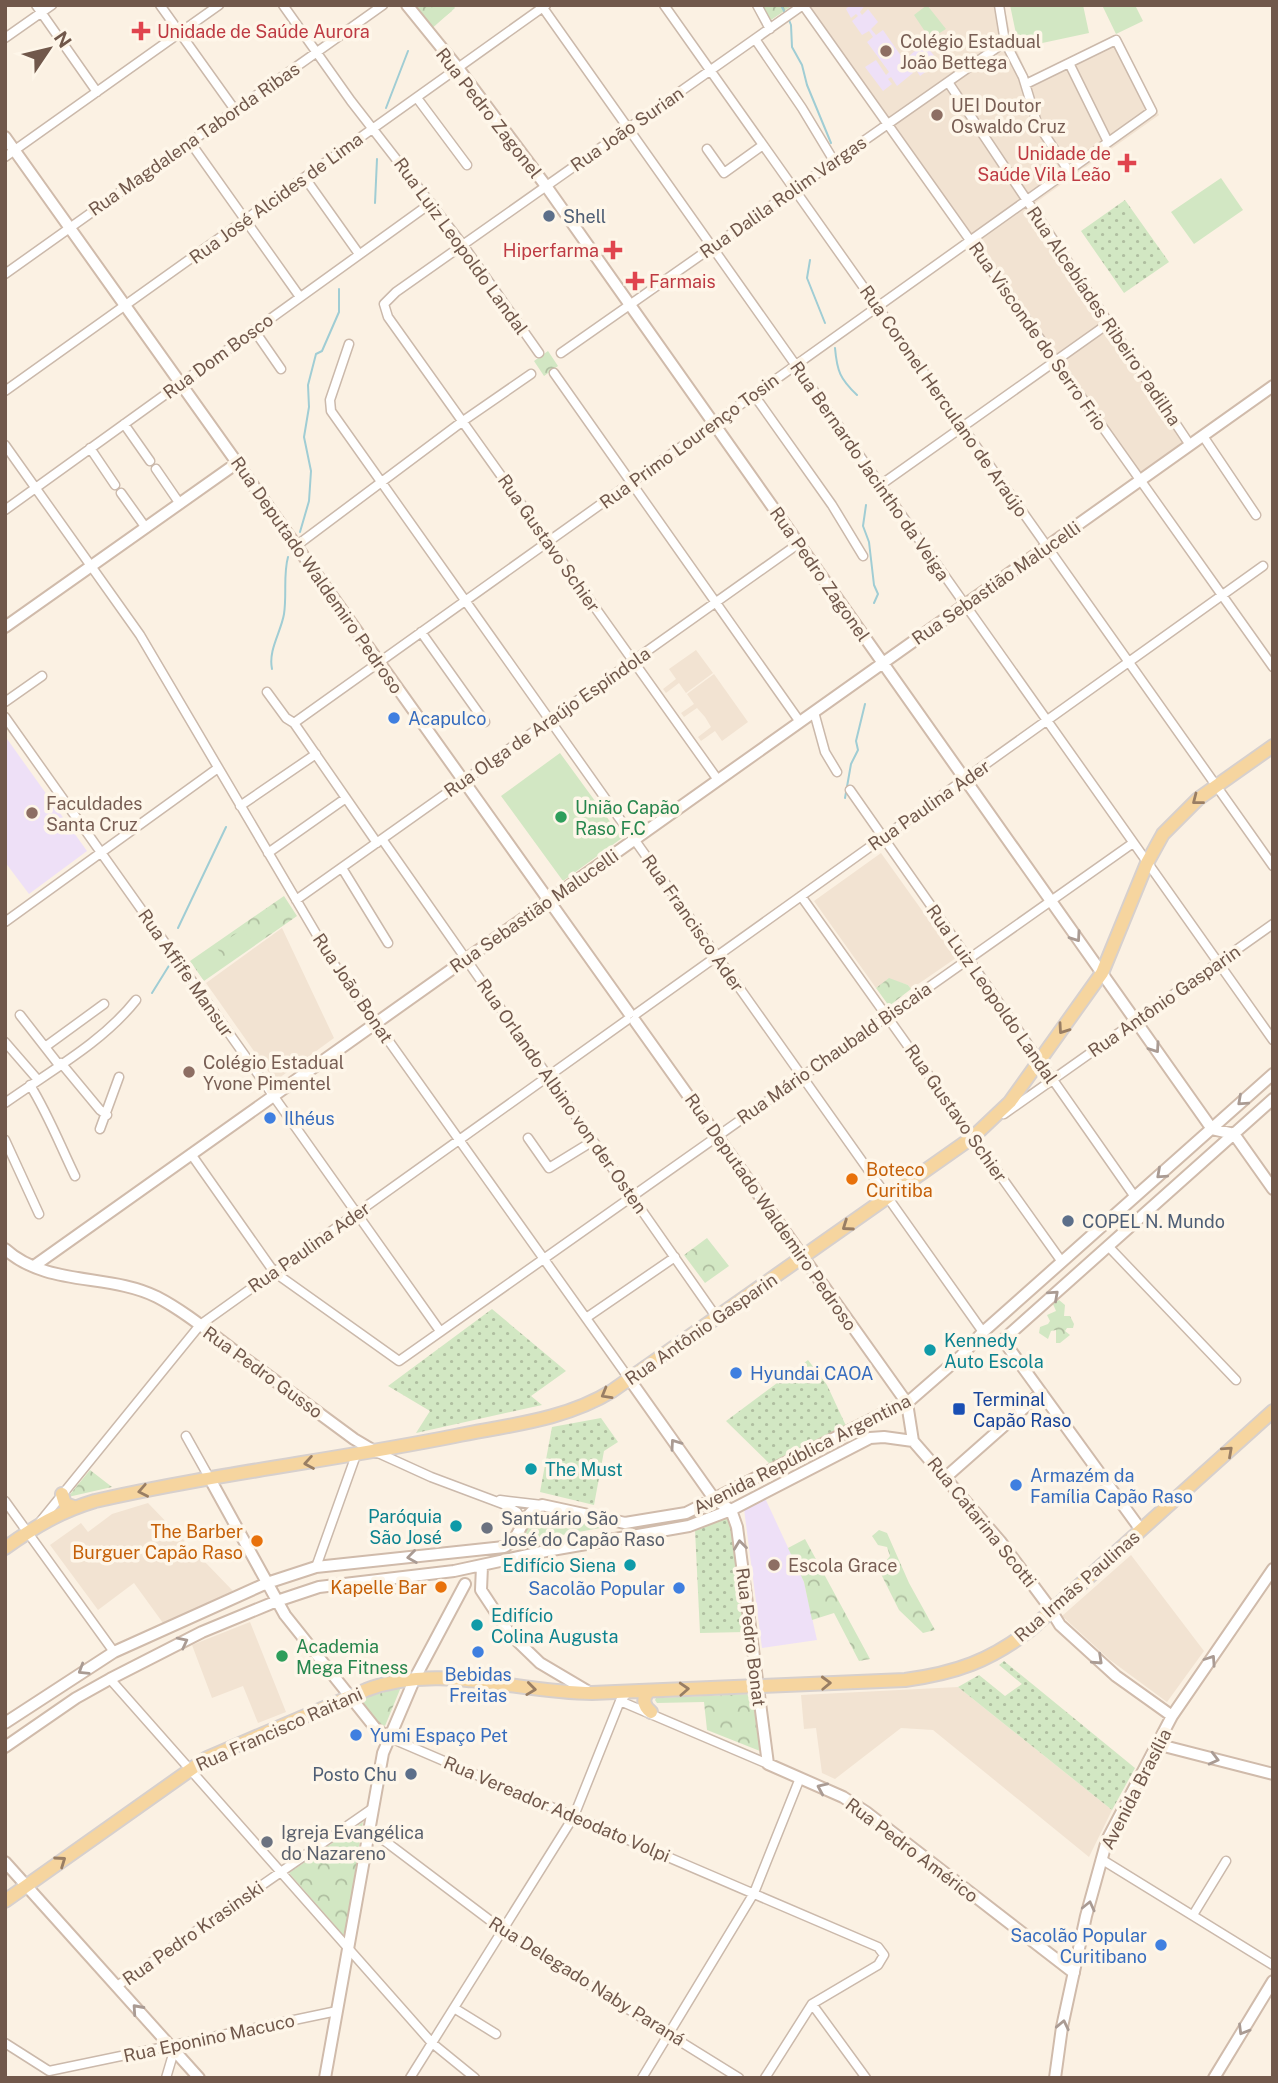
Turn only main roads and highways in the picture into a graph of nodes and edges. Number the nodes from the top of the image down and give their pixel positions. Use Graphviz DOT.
graph roads {
  1 [pos="1273,746"];
  2 [pos="1273,1411"];
  3 [pos="62,1494"];
  4 [pos="74,1507"];
  5 [pos="5,1548"];
  6 [pos="649,1691"];
  7 [pos="592,1693"];
  8 [pos="651,1713"];
  9 [pos="5,1901"];
  1 -- 4 [label="main road, Rua Antônio Gasparin, one-way"];
  6 -- 2 [label="main road, Rua Irmãs Paulinas, one-way"];
  3 -- 4 [label="main road"];
  4 -- 5 [label="main road, Rua Antônio Gasparin"];
  6 -- 7 [label="main road, Rua Irmãs Paulinas"];
  6 -- 8 [label="main road"];
  9 -- 7 [label="main road, Rua Francisco Raitani, one-way"];
}
